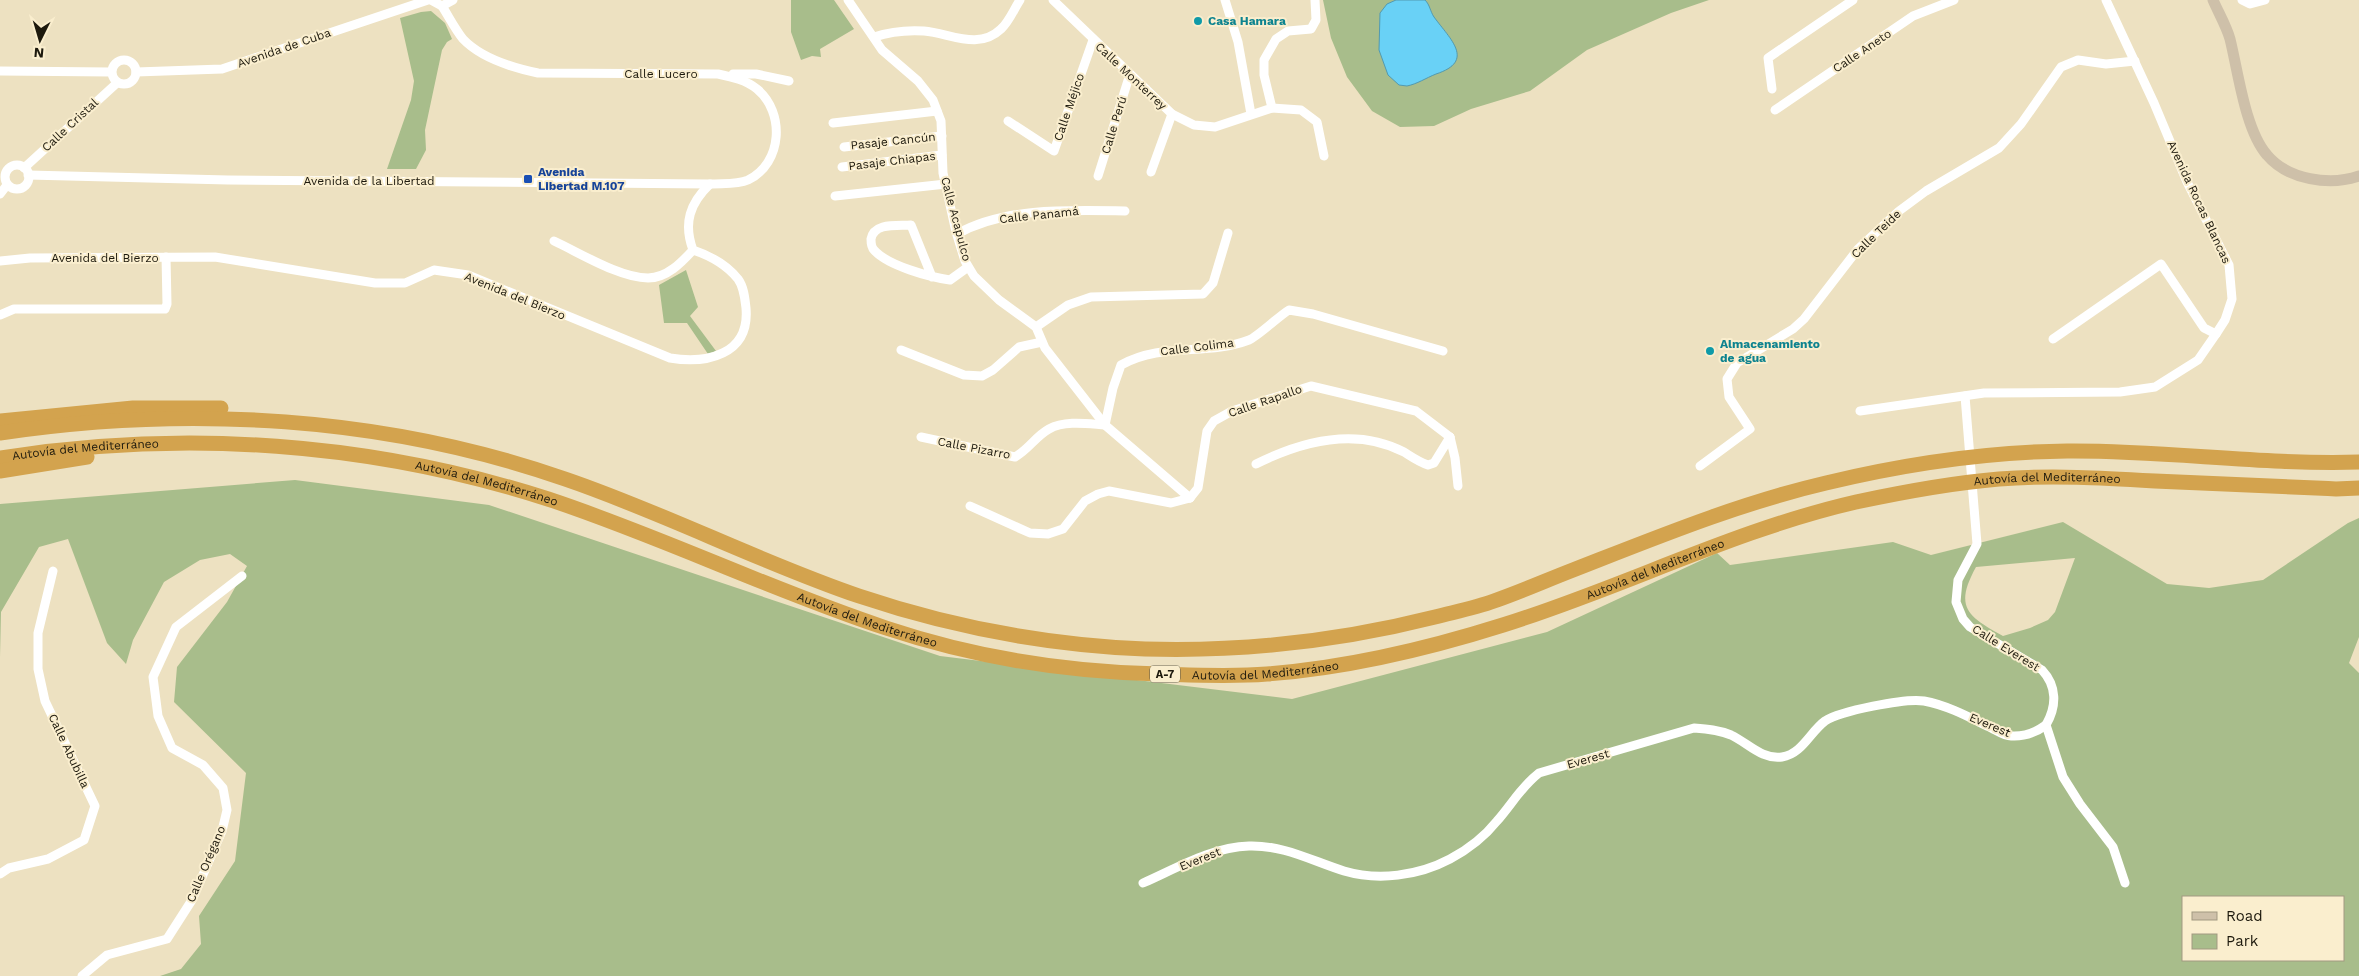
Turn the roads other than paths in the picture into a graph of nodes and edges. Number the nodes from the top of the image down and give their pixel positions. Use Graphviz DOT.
graph roads {
  1 [pos="430,0"];
  2 [pos="453,0"];
  3 [pos="848,0"];
  4 [pos="1020,0"];
  5 [pos="1052,0"];
  6 [pos="1225,0"];
  7 [pos="1315,0"];
  8 [pos="1853,0"];
  9 [pos="1954,0"];
  10 [pos="2106,0"];
  11 [pos="2213,0"];
  12 [pos="2242,0"];
  13 [pos="2265,0"];
  14 [pos="442,6"];
  15 [pos="874,37"];
  16 [pos="1093,40"];
  17 [pos="2135,61"];
  18 [pos="0,71"];
  19 [pos="111,72"];
  20 [pos="136,72"];
  21 [pos="718,74"];
  22 [pos="1130,74"];
  23 [pos="789,82"];
  24 [pos="116,83"];
  25 [pos="1772,89"];
  26 [pos="1272,108"];
  27 [pos="1775,110"];
  28 [pos="937,112"];
  29 [pos="1172,114"];
  30 [pos="1251,114"];
  31 [pos="1008,121"];
  32 [pos="834,123"];
  33 [pos="942,136"];
  34 [pos="844,147"];
  35 [pos="942,155"];
  36 [pos="1324,156"];
  37 [pos="842,167"];
  38 [pos="26,172"];
  39 [pos="1151,172"];
  40 [pos="1098,176"];
  41 [pos="2359,176"];
  42 [pos="4,182"];
  43 [pos="710,184"];
  44 [pos="946,184"];
  45 [pos="0,194"];
  46 [pos="836,196"];
  47 [pos="1125,211"];
  48 [pos="1228,233"];
  49 [pos="957,234"];
  50 [pos="554,241"];
  51 [pos="693,250"];
  52 [pos="166,257"];
  53 [pos="0,261"];
  54 [pos="968,267"];
  55 [pos="932,277"];
  56 [pos="0,315"];
  57 [pos="1036,327"];
  58 [pos="2216,334"];
  59 [pos="2053,340"];
  60 [pos="1042,342"];
  61 [pos="901,350"];
  62 [pos="1443,351"];
  63 [pos="1965,396"];
  64 [pos="1860,411"];
  65 [pos="0,421"];
  66 [pos="1105,425"];
  67 [pos="356,429"];
  68 [pos="0,433"];
  69 [pos="921,437"];
  70 [pos="1450,437"];
  71 [pos="253,444"];
  72 [pos="0,458"];
  73 [pos="2359,462"];
  74 [pos="1256,464"];
  75 [pos="1700,466"];
  76 [pos="0,471"];
  77 [pos="1458,486"];
  78 [pos="2359,488"];
  79 [pos="1190,498"];
  80 [pos="970,506"];
  81 [pos="53,571"];
  82 [pos="242,576"];
  83 [pos="2046,724"];
  84 [pos="0,874"];
  85 [pos="1143,883"];
  86 [pos="2125,884"];
  87 [pos="82,976"];
  1 -- 14 [label="street"];
  1 -- 20 [label="street, Avenida de Cuba"];
  2 -- 14 [label="street"];
  3 -- 15 [label="street, Calle Acapulco"];
  4 -- 15 [label="street"];
  5 -- 16 [label="street, Calle Monterrey"];
  6 -- 30 [label="street"];
  7 -- 26 [label="street"];
  8 -- 25 [label="street"];
  9 -- 27 [label="street, Calle Aneto"];
  10 -- 17 [label="street, Avenida Rocas Blancas"];
  11 -- 41 [label="main road"];
  12 -- 13 [label="street"];
  14 -- 21 [label="street, Calle Lucero"];
  15 -- 28 [label="street, Calle Acapulco"];
  16 -- 22 [label="street, Calle Monterrey"];
  16 -- 31 [label="street, Calle Méjico"];
  17 -- 58 [label="street, Avenida Rocas Blancas"];
  17 -- 75 [label="street, Calle Teide"];
  18 -- 19 [label="street"];
  19 -- 20 [label="street"];
  19 -- 24 [label="street"];
  20 -- 24 [label="street"];
  21 -- 23 [label="street"];
  21 -- 43 [label="street, Calle Lucero"];
  22 -- 29 [label="street, Calle Monterrey"];
  22 -- 40 [label="street, Calle Perú"];
  24 -- 38 [label="street, Calle Cristal"];
  26 -- 30 [label="street, Calle Monterrey"];
  26 -- 36 [label="street, Calle Monterrey"];
  28 -- 32 [label="street"];
  28 -- 33 [label="street, Calle Acapulco"];
  29 -- 30 [label="street, Calle Monterrey"];
  29 -- 39 [label="street"];
  33 -- 34 [label="street, Pasaje Cancún"];
  33 -- 35 [label="street, Calle Acapulco"];
  35 -- 37 [label="street, Pasaje Chiapas"];
  35 -- 44 [label="street, Calle Acapulco"];
  38 -- 42 [label="street"];
  38 -- 42 [label="street"];
  38 -- 43 [label="street, Avenida de la Libertad"];
  42 -- 45 [label="street"];
  43 -- 51 [label="street"];
  44 -- 46 [label="street"];
  44 -- 49 [label="street, Calle Acapulco"];
  47 -- 49 [label="street, Calle Panamá"];
  48 -- 57 [label="street"];
  49 -- 54 [label="street, Calle Acapulco"];
  50 -- 51 [label="street"];
  51 -- 52 [label="street, Avenida del Bierzo"];
  52 -- 53 [label="street, Avenida del Bierzo"];
  52 -- 56 [label="street"];
  54 -- 55 [label="street"];
  54 -- 57 [label="street, Calle Acapulco"];
  55 -- 55 [label="street"];
  57 -- 60 [label="street"];
  58 -- 59 [label="street"];
  58 -- 63 [label="street, Avenida Rocas Blancas"];
  60 -- 61 [label="street"];
  60 -- 66 [label="street"];
  62 -- 66 [label="street, Calle Colima"];
  63 -- 64 [label="street, Avenida Rocas Blancas"];
  63 -- 83 [label="street, Calle Everest"];
  65 -- 67 [label="highway"];
  66 -- 69 [label="street, Calle Pizarro"];
  66 -- 79 [label="street"];
  67 -- 68 [label="highway, Autovía del Mediterráneo / A-7"];
  67 -- 73 [label="highway, Autovía del Mediterráneo / A-7"];
  70 -- 74 [label="street"];
  70 -- 77 [label="street"];
  70 -- 79 [label="street, Calle Rapallo"];
  71 -- 72 [label="highway, Autovía del Mediterráneo / A-7"];
  71 -- 76 [label="highway"];
  71 -- 78 [label="highway, Autovía del Mediterráneo / A-7"];
  79 -- 80 [label="street"];
  81 -- 84 [label="street, Calle Abubilla"];
  82 -- 87 [label="street, Calle Orégano"];
  83 -- 85 [label="street, Everest"];
  83 -- 86 [label="street"];
}
